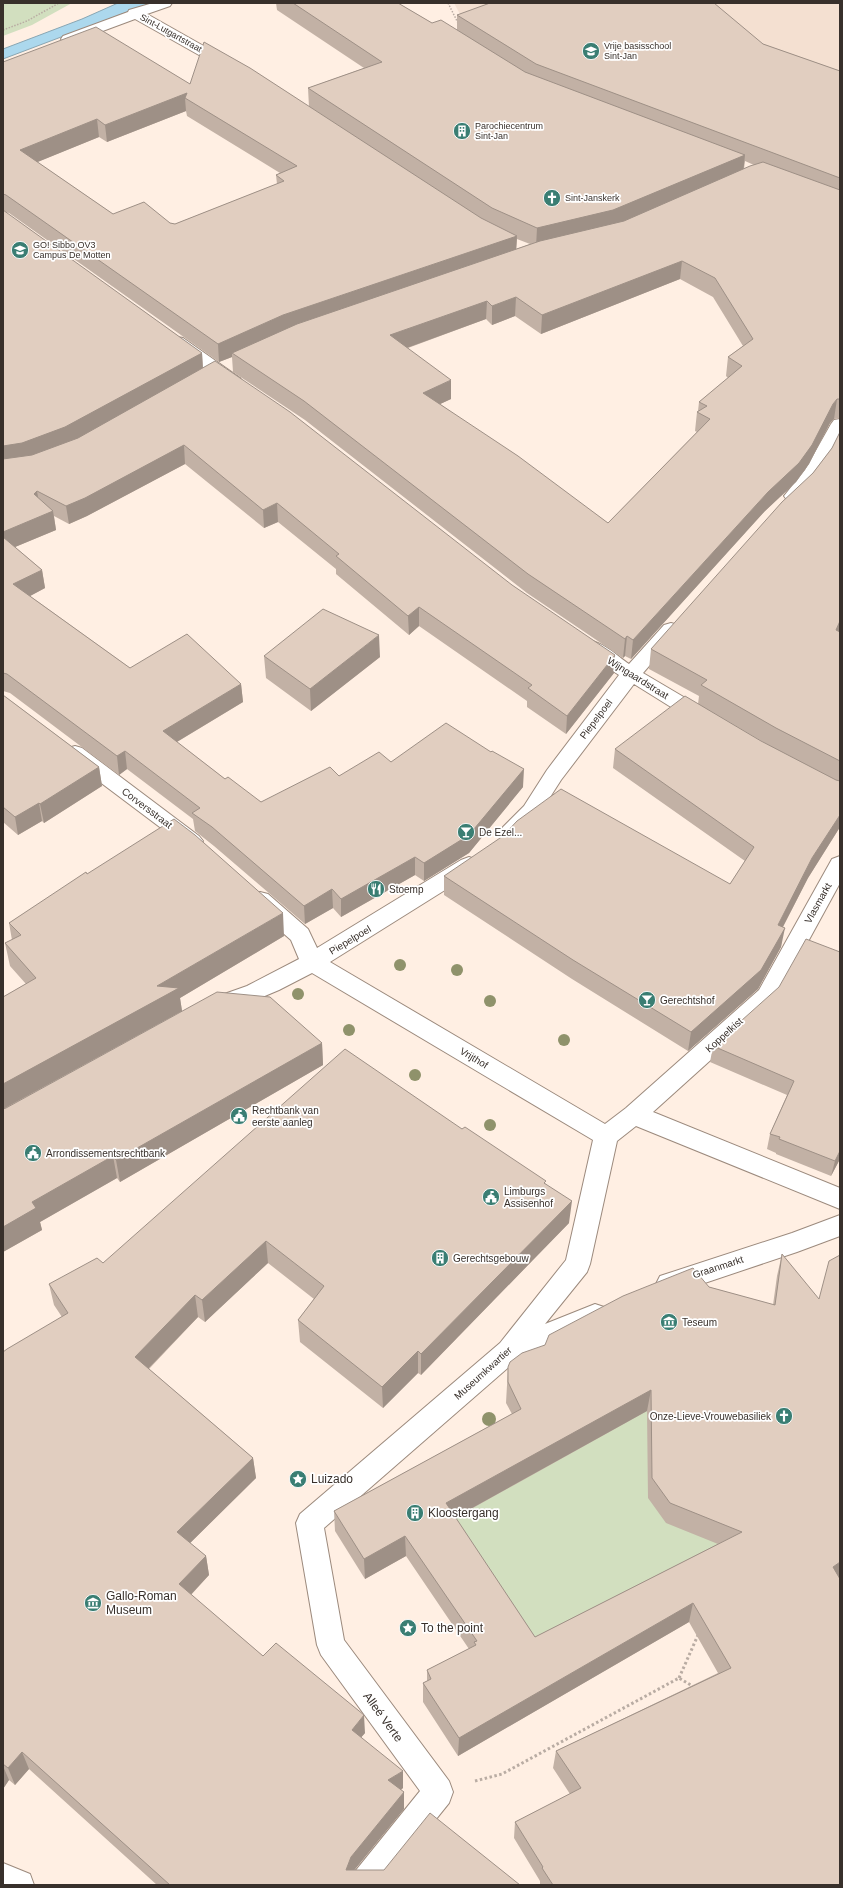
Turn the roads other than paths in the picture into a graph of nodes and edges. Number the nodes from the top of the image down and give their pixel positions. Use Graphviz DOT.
graph roads {
  1 [pos="165,3"];
  2 [pos="134,13"];
  3 [pos="54,44"];
  4 [pos="236,70"];
  5 [pos="165,334"];
  6 [pos="248,392"];
  7 [pos="840,424"];
  8 [pos="782,506"];
  9 [pos="683,616"];
  10 [pos="578,638"];
  11 [pos="631,674"];
  12 [pos="718,726"];
  13 [pos="60,741"];
  14 [pos="206,852"];
  15 [pos="840,864"];
  16 [pos="247,888"];
  17 [pos="796,942"];
  18 [pos="312,962"];
  19 [pos="202,1012"];
  20 [pos="634,1115"];
  21 [pos="606,1136"];
  22 [pos="840,1199"];
  23 [pos="840,1225"];
  24 [pos="645,1294"];
  25 [pos="617,1306"];
  26 [pos="509,1351"];
  27 [pos="310,1523"];
  28 [pos="3,1878"];
  29 [pos="19,1885"];
  30 [pos="364,1885"];
  1 -- 2 [label="street"];
  2 -- 3 [label="street"];
  2 -- 4 [label="street, Sint-Lutgartstraat"];
  5 -- 6 [label="street"];
  7 -- 8 [label="street"];
  9 -- 11 [label="street, Piepelpoel"];
  10 -- 11 [label="street, Wijngaardstraat"];
  11 -- 12 [label="street, Wijngaardstraat"];
  11 -- 18 [label="street, Piepelpoel"];
  13 -- 14 [label="street, Corversstraat"];
  15 -- 17 [label="street, Vlasmarkt"];
  16 -- 18 [label="street"];
  17 -- 20 [label="street, Koppelkist"];
  18 -- 19 [label="street, Piepelpoel"];
  18 -- 21 [label="street, Vrijthof"];
  20 -- 21 [label="street"];
  20 -- 22 [label="street"];
  21 -- 26 [label="street, Museumkwartier"];
  23 -- 24 [label="street, Graanmarkt"];
  25 -- 26 [label="street"];
  26 -- 27 [label="street, Museumkwartier"];
  27 -- 30 [label="street, Alleé Verte"];
  28 -- 29 [label="street"];
}
